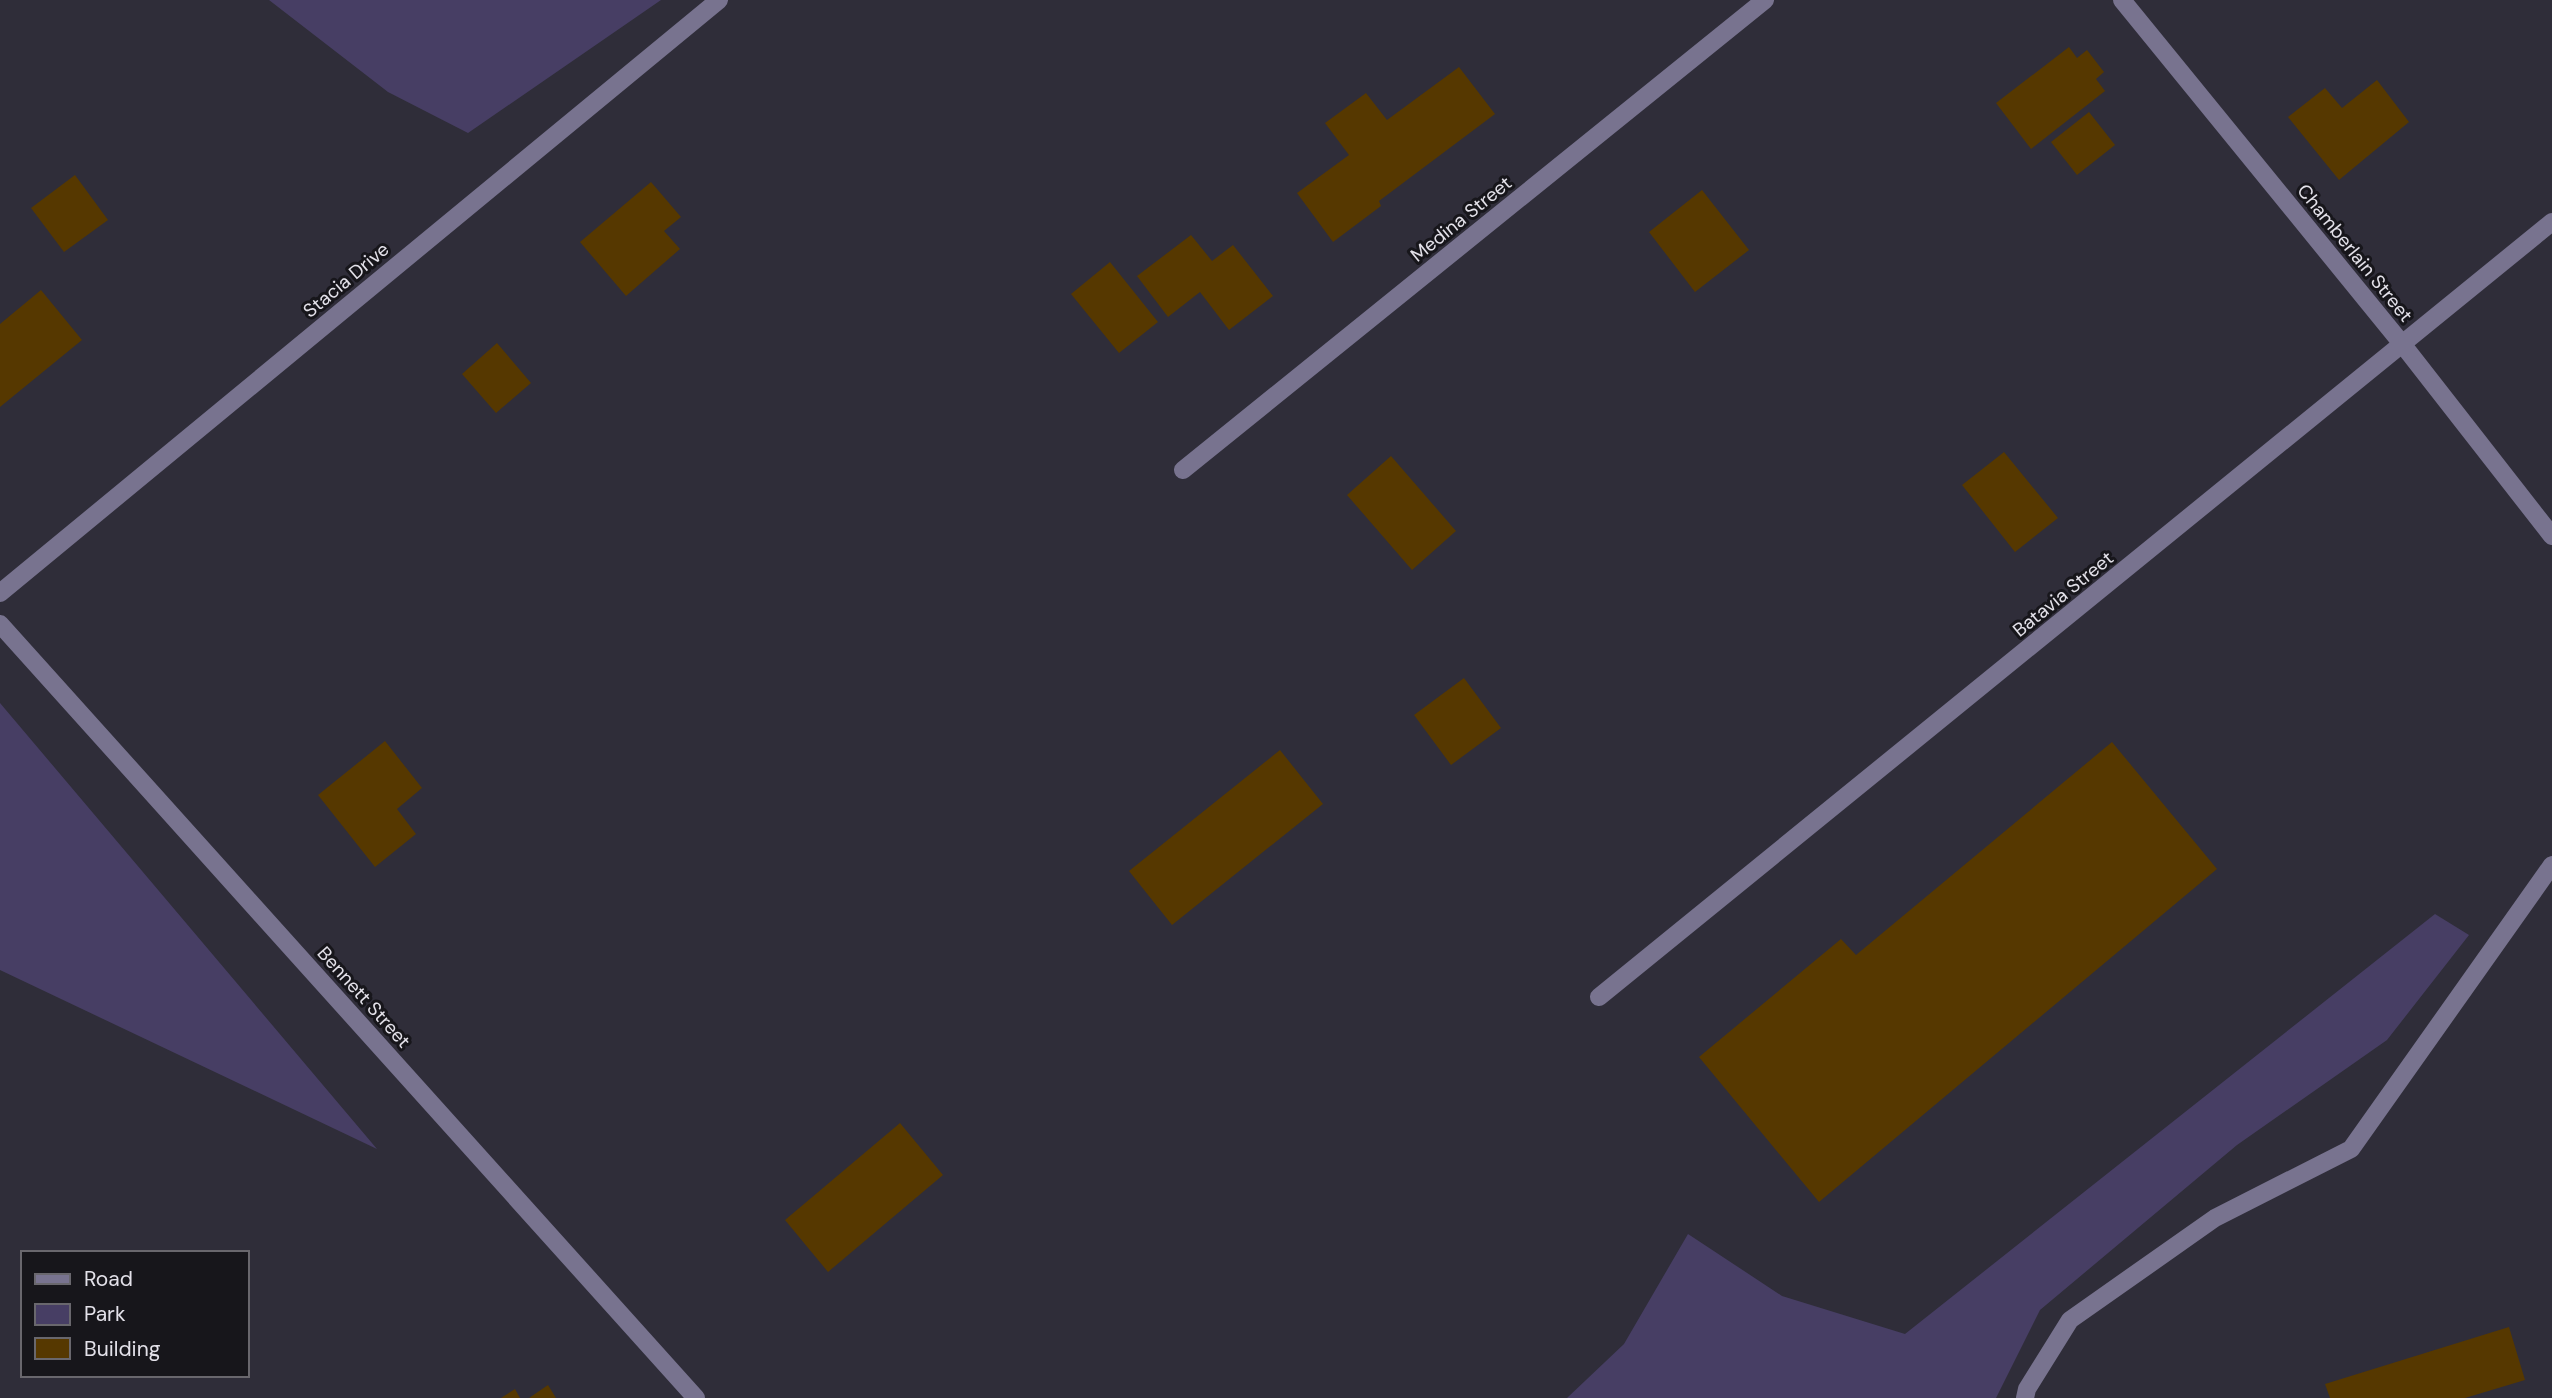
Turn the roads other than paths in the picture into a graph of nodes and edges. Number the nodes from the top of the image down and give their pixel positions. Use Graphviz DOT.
graph roads {
  1 [pos="719,0"];
  2 [pos="1765,0"];
  3 [pos="2122,0"];
  4 [pos="2552,222"];
  5 [pos="2403,345"];
  6 [pos="1183,470"];
  7 [pos="2552,536"];
  8 [pos="0,593"];
  9 [pos="0,624"];
  10 [pos="2552,865"];
  11 [pos="1599,997"];
  12 [pos="696,1398"];
  13 [pos="2025,1398"];
  1 -- 8 [label="street, Stacia Drive"];
  2 -- 6 [label="street, Medina Street"];
  3 -- 5 [label="street, Chamberlain Street"];
  4 -- 5 [label="street, Batavia Street"];
  5 -- 7 [label="street, Chamberlain Street"];
  5 -- 11 [label="street, Batavia Street"];
  9 -- 12 [label="street, Bennett Street"];
  10 -- 13 [label="street"];
}
